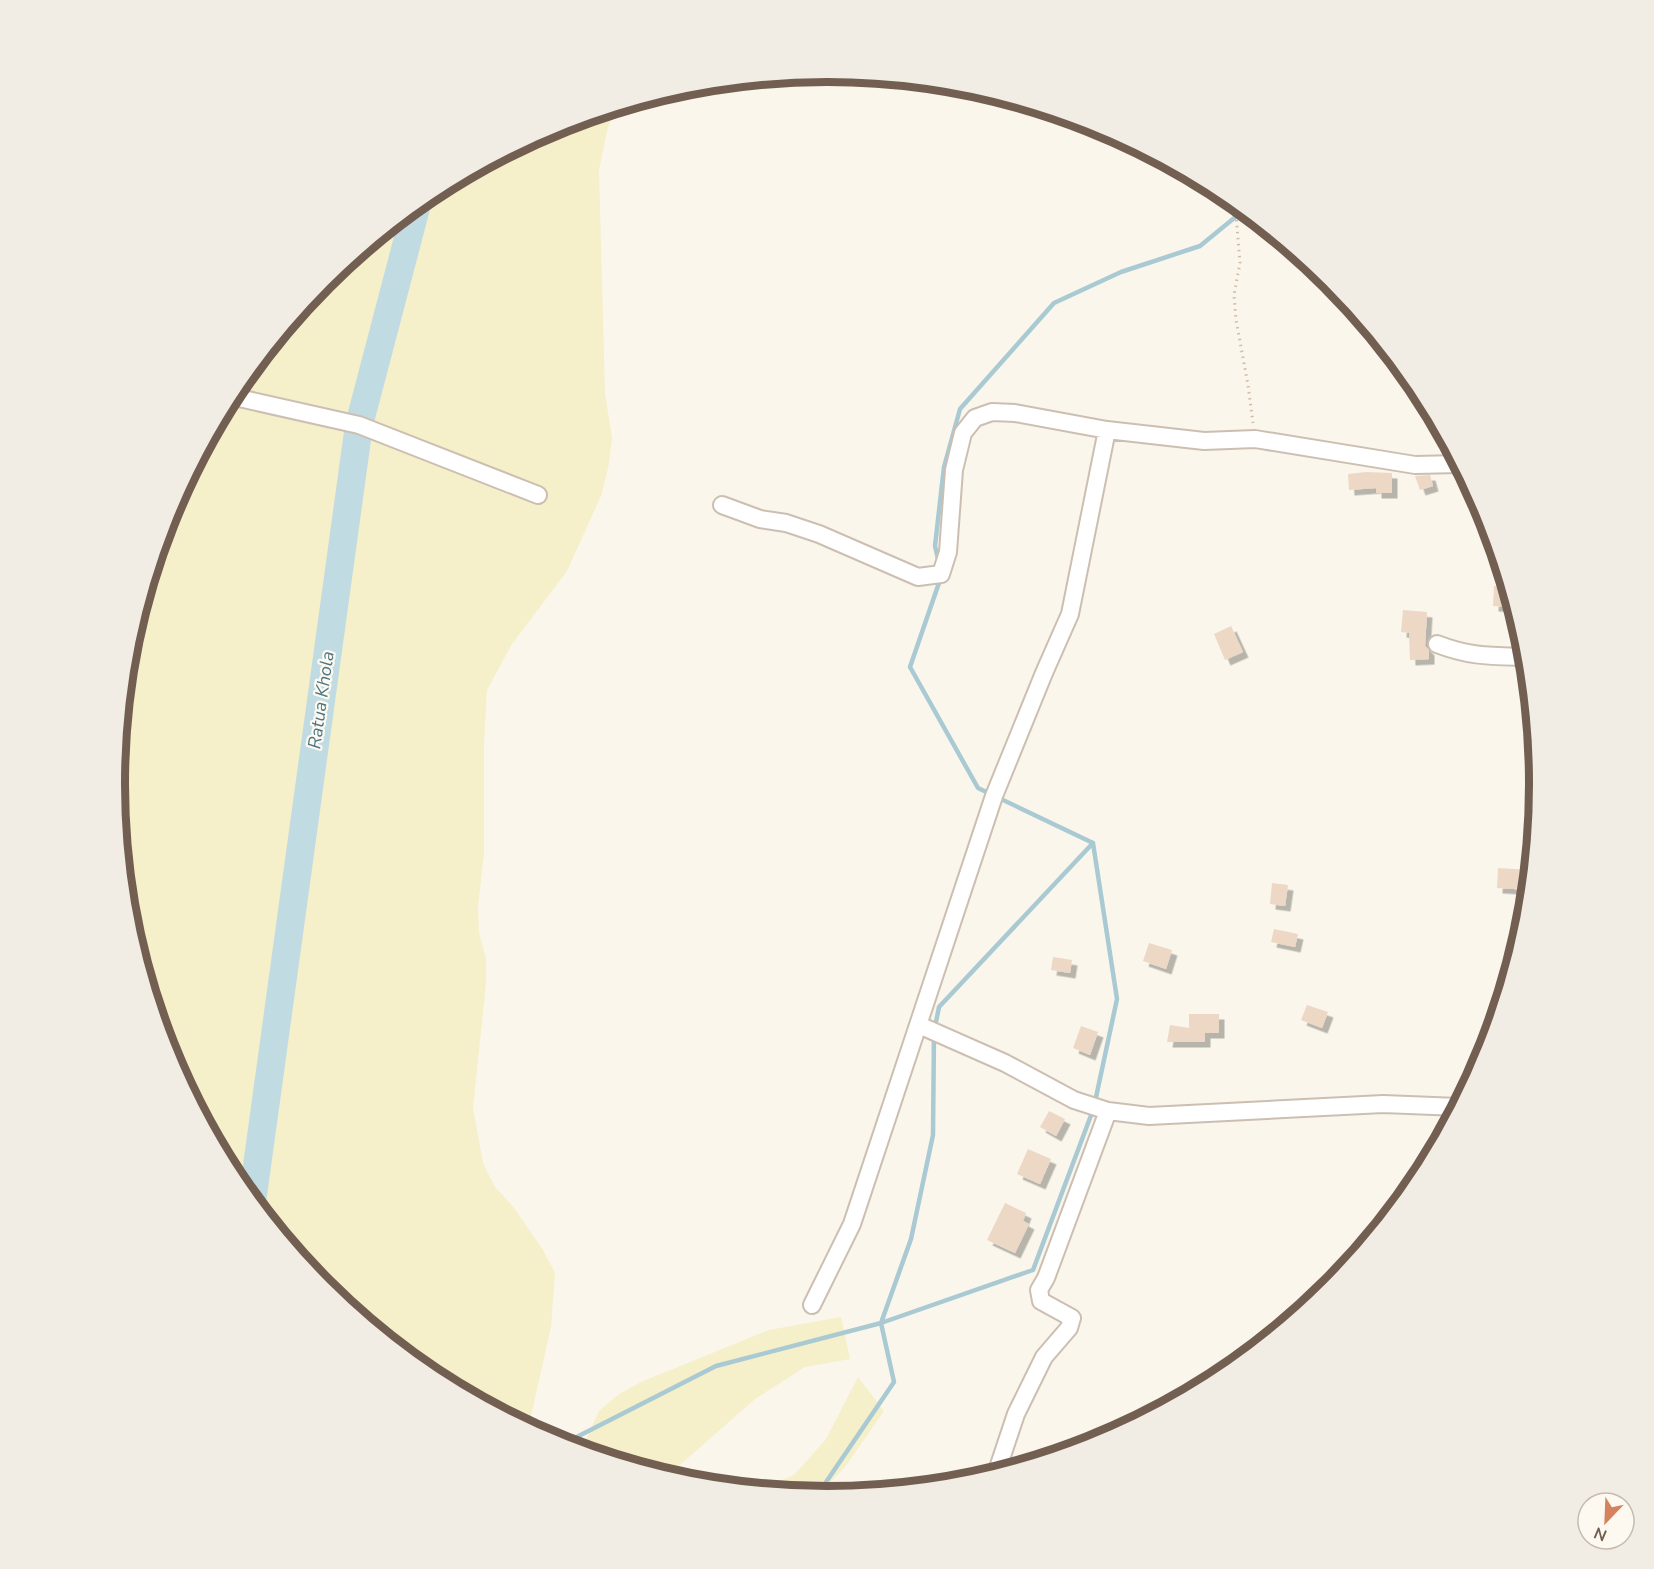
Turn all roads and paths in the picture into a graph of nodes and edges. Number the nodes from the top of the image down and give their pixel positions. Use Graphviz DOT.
graph roads {
  1 [pos="1235,214"];
  2 [pos="240,398"];
  3 [pos="1107,430"];
  4 [pos="1254,440"];
  5 [pos="1452,464"];
  6 [pos="538,495"];
  7 [pos="722,506"];
  8 [pos="1437,644"];
  9 [pos="1517,657"];
  10 [pos="919,1025"];
  11 [pos="1451,1107"];
  12 [pos="1108,1111"];
  13 [pos="812,1305"];
  14 [pos="999,1465"];
  1 -- 4 [label="path"];
  2 -- 6 [label="street"];
  3 -- 4 [label="street"];
  3 -- 7 [label="street"];
  3 -- 10 [label="street"];
  4 -- 5 [label="street"];
  8 -- 9 [label="street"];
  10 -- 12 [label="street"];
  10 -- 13 [label="street"];
  11 -- 12 [label="street"];
  12 -- 14 [label="street"];
}
